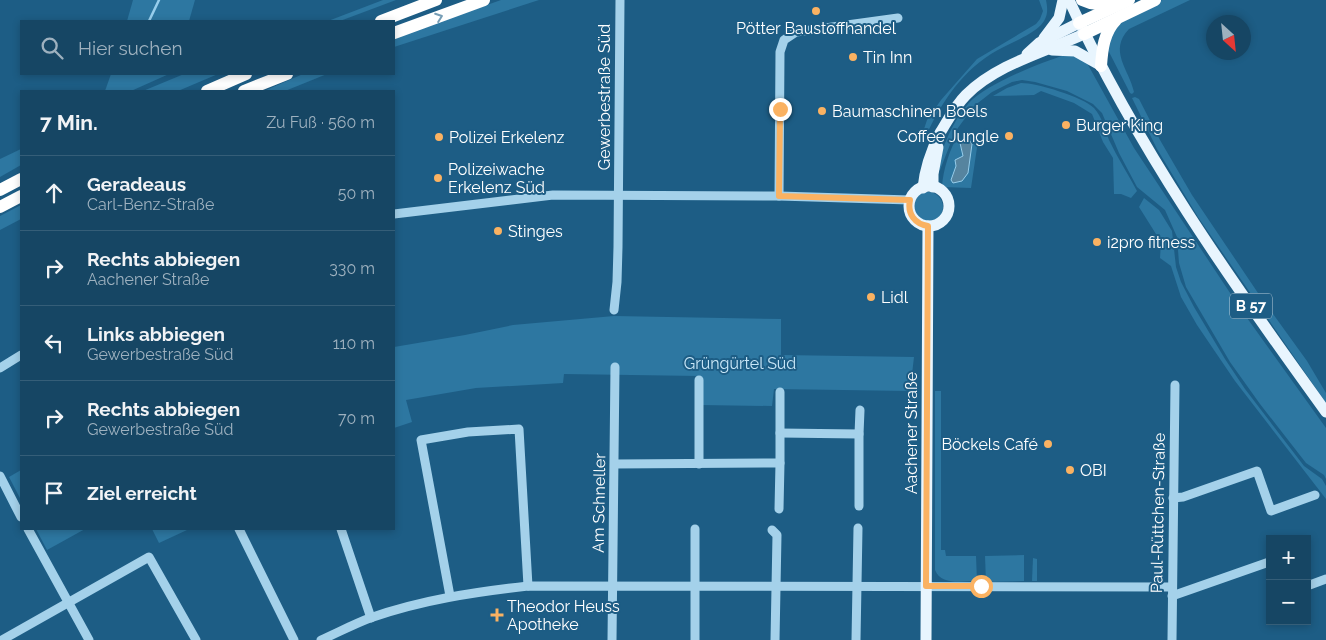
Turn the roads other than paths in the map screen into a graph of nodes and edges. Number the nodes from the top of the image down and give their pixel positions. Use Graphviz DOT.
graph roads {
  1 [pos="436,0"];
  2 [pos="484,0"];
  3 [pos="620,0"];
  4 [pos="1063,0"];
  5 [pos="1069,0"];
  6 [pos="1082,0"];
  7 [pos="1129,0"];
  8 [pos="1155,0"];
  9 [pos="1119,11"];
  10 [pos="898,18"];
  11 [pos="384,20"];
  12 [pos="1082,28"];
  13 [pos="395,33"];
  14 [pos="1042,47"];
  15 [pos="1102,66"];
  16 [pos="244,75"];
  17 [pos="284,75"];
  18 [pos="208,90"];
  19 [pos="247,90"];
  20 [pos="20,180"];
  21 [pos="928,187"];
  22 [pos="0,190"];
  23 [pos="619,195"];
  24 [pos="779,196"];
  25 [pos="20,197"];
  26 [pos="910,200"];
  27 [pos="0,207"];
  28 [pos="395,214"];
  29 [pos="928,226"];
  30 [pos="614,310"];
  31 [pos="20,356"];
  32 [pos="616,367"];
  33 [pos="0,368"];
  34 [pos="699,380"];
  35 [pos="1175,385"];
  36 [pos="780,392"];
  37 [pos="860,410"];
  38 [pos="1326,412"];
  39 [pos="780,433"];
  40 [pos="859,434"];
  41 [pos="780,463"];
  42 [pos="615,464"];
  43 [pos="698,464"];
  44 [pos="0,476"];
  45 [pos="1315,495"];
  46 [pos="1173,498"];
  47 [pos="859,506"];
  48 [pos="778,509"];
  49 [pos="20,515"];
  50 [pos="695,528"];
  51 [pos="858,528"];
  52 [pos="29,530"];
  53 [pos="239,530"];
  54 [pos="341,530"];
  55 [pos="772,530"];
  56 [pos="1266,563"];
  57 [pos="1326,579"];
  58 [pos="1311,585"];
  59 [pos="528,586"];
  60 [pos="612,586"];
  61 [pos="696,586"];
  62 [pos="926,586"];
  63 [pos="776,587"];
  64 [pos="857,587"];
  65 [pos="1172,592"];
  66 [pos="450,596"];
  67 [pos="69,602"];
  68 [pos="371,618"];
  69 [pos="2,640"];
  70 [pos="89,640"];
  71 [pos="196,640"];
  72 [pos="294,640"];
  73 [pos="321,640"];
  74 [pos="612,640"];
  75 [pos="695,640"];
  76 [pos="775,640"];
  77 [pos="856,640"];
  78 [pos="926,640"];
  79 [pos="1172,640"];
  1 -- 11 [label="highway"];
  13 -- 2 [label="highway, one-way"];
  3 -- 23 [label="street, Gewerbestraße Süd"];
  4 -- 14 [label="main road"];
  5 -- 12 [label="main road, B 57"];
  6 -- 9 [label="highway"];
  7 -- 9 [label="highway"];
  8 -- 9 [label="highway"];
  9 -- 12 [label="highway"];
  9 -- 15 [label="highway"];
  10 -- 24 [label="street"];
  12 -- 14 [label="main road"];
  12 -- 15 [label="main road, B 57"];
  14 -- 15 [label="main road"];
  14 -- 21 [label="main road"];
  15 -- 38 [label="main road, B 57"];
  16 -- 18 [label="highway"];
  17 -- 19 [label="highway"];
  20 -- 22 [label="highway"];
  21 -- 26 [label="main road"];
  21 -- 29 [label="main road"];
  23 -- 24 [label="street"];
  23 -- 28 [label="street"];
  23 -- 30 [label="street, Gewerbestraße Süd"];
  24 -- 26 [label="street"];
  25 -- 27 [label="highway"];
  26 -- 29 [label="main road"];
  29 -- 62 [label="main road, Aachener Straße"];
  31 -- 33 [label="street"];
  32 -- 42 [label="street, Am Schneller"];
  34 -- 43 [label="street"];
  35 -- 46 [label="street, Paul-Rüttchen-Straße"];
  36 -- 39 [label="street"];
  37 -- 40 [label="street"];
  39 -- 40 [label="street"];
  39 -- 41 [label="street"];
  40 -- 47 [label="street"];
  41 -- 43 [label="street"];
  41 -- 48 [label="street"];
  42 -- 43 [label="street"];
  42 -- 60 [label="street, Am Schneller"];
  44 -- 49 [label="street"];
  45 -- 46 [label="street"];
  46 -- 65 [label="street, Paul-Rüttchen-Straße"];
  50 -- 61 [label="street"];
  51 -- 64 [label="street"];
  52 -- 67 [label="street"];
  53 -- 72 [label="street"];
  54 -- 68 [label="street"];
  55 -- 63 [label="street"];
  56 -- 65 [label="street"];
  57 -- 58 [label="street"];
  59 -- 60 [label="street"];
  59 -- 66 [label="street"];
  59 -- 66 [label="street"];
  60 -- 61 [label="street"];
  60 -- 74 [label="street, Am Schneller"];
  61 -- 63 [label="street"];
  61 -- 75 [label="street"];
  62 -- 64 [label="street"];
  62 -- 65 [label="street"];
  62 -- 78 [label="main road, Aachener Straße"];
  63 -- 64 [label="street"];
  63 -- 76 [label="street"];
  64 -- 77 [label="street"];
  65 -- 79 [label="street, Paul-Rüttchen-Straße"];
  66 -- 68 [label="street"];
  67 -- 69 [label="street"];
  67 -- 70 [label="street"];
  67 -- 71 [label="street"];
  68 -- 73 [label="street"];
}
